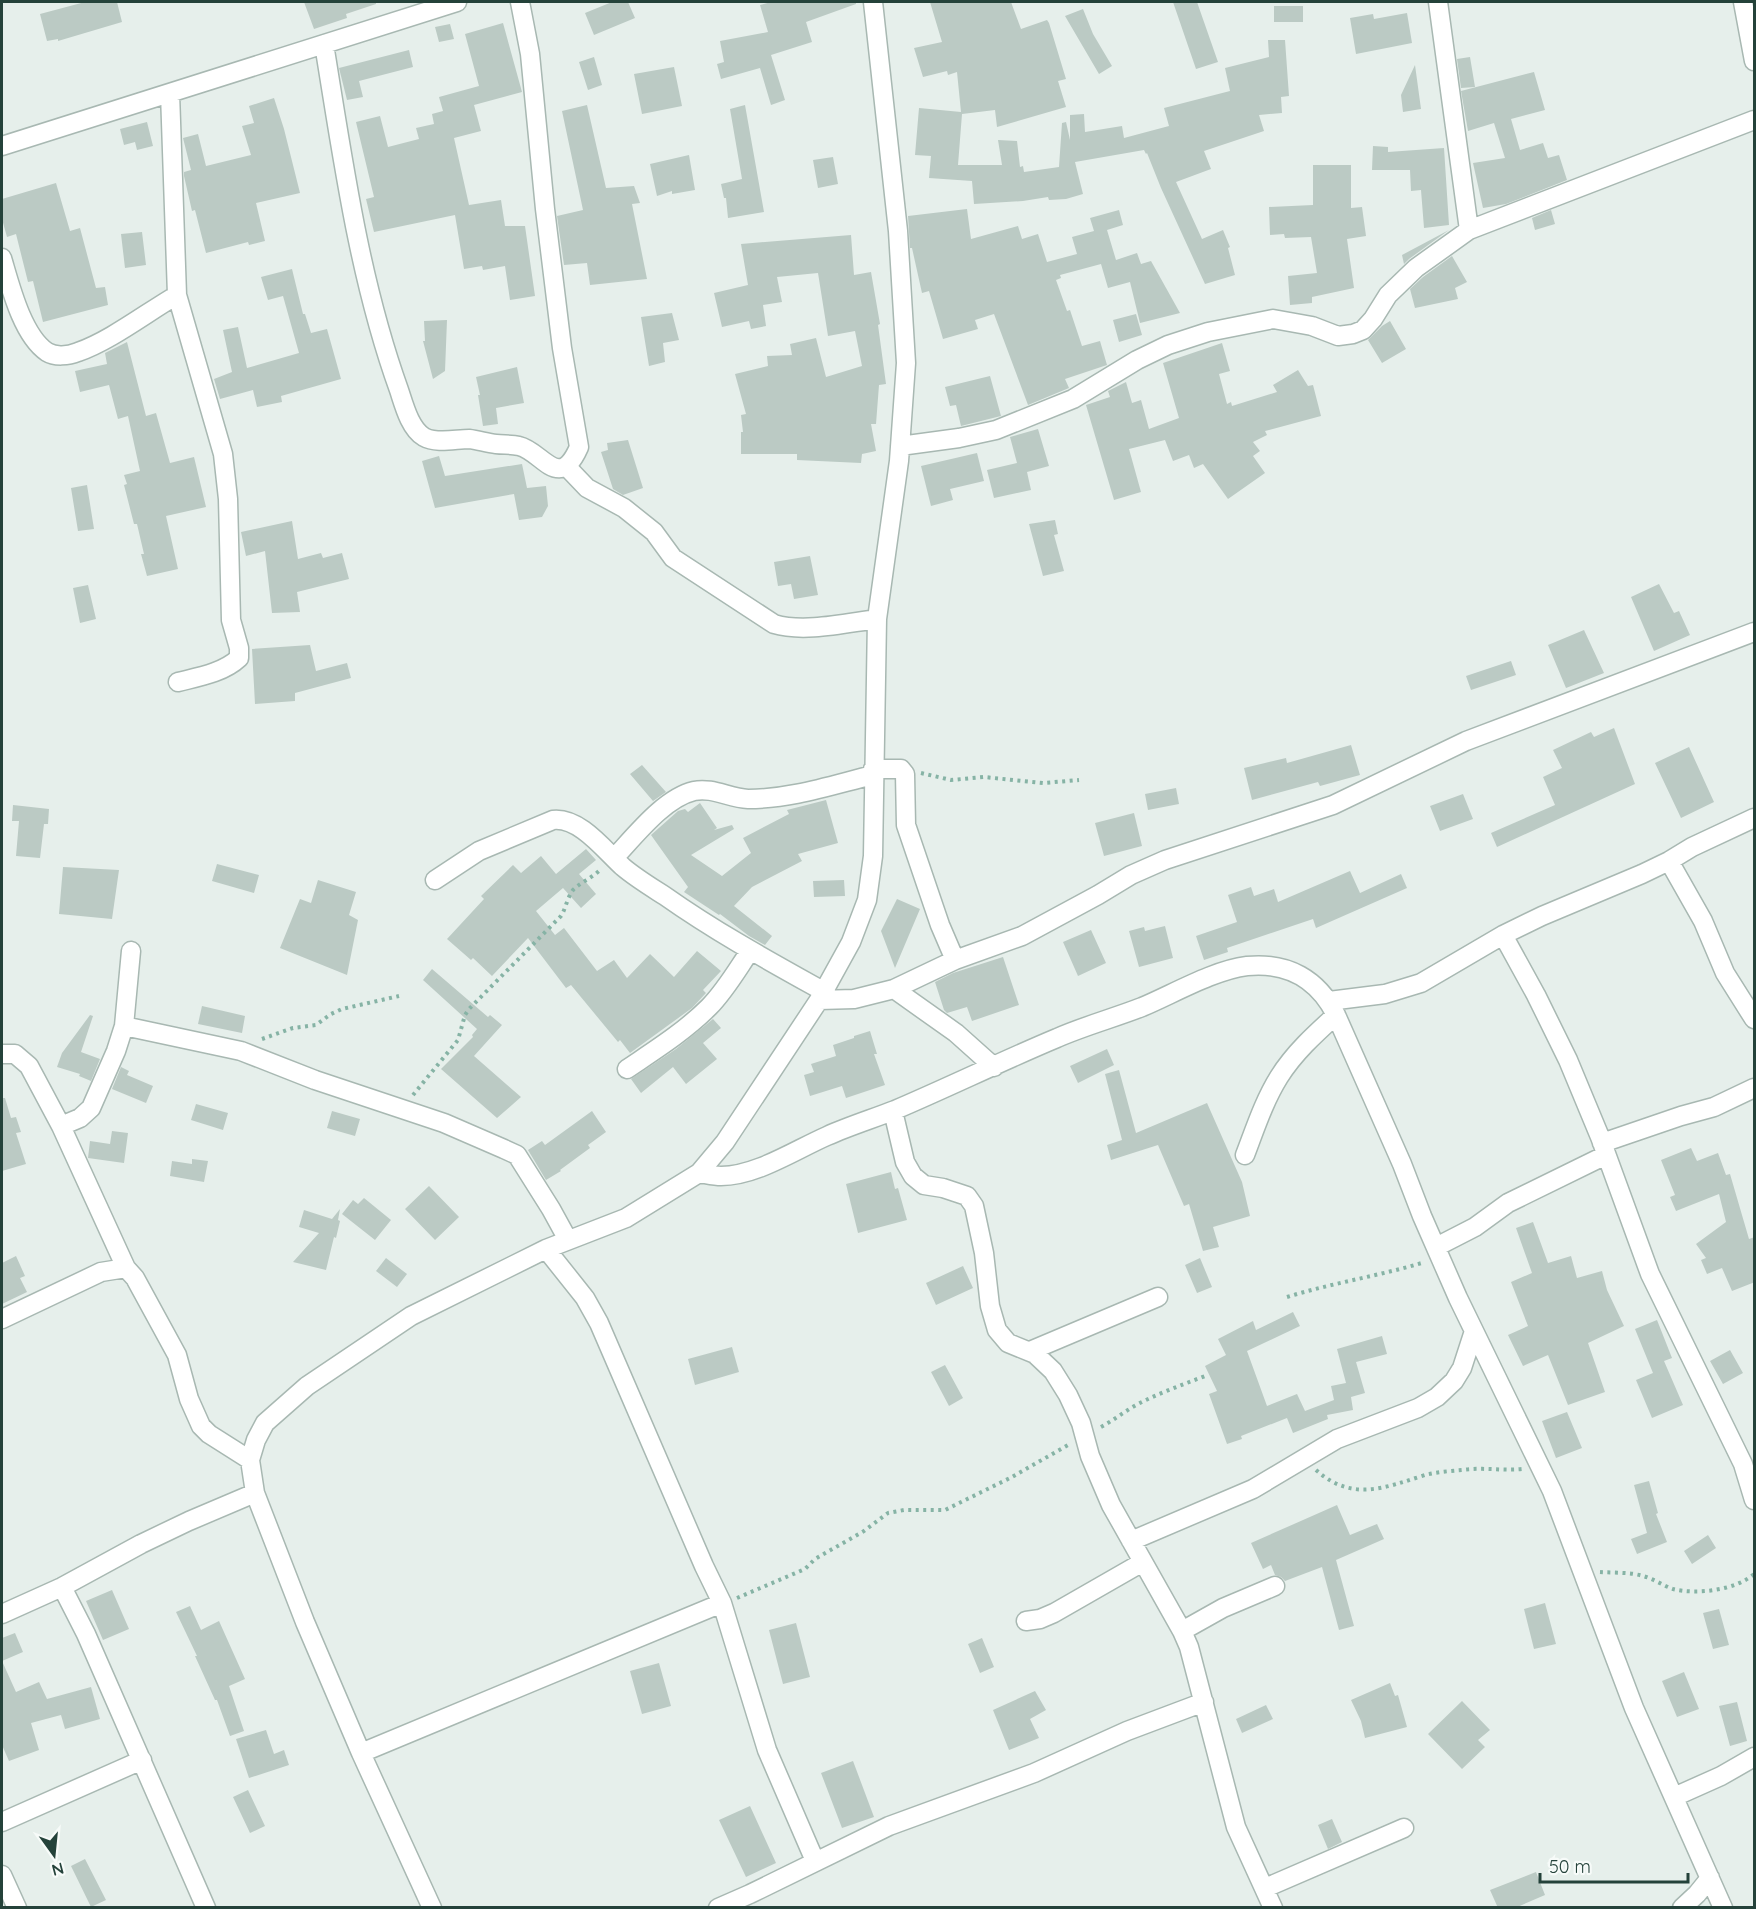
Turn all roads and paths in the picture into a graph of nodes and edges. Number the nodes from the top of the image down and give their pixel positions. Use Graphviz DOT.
graph roads {
  1 [pos="458,2"];
  2 [pos="520,2"];
  3 [pos="873,2"];
  4 [pos="1438,2"];
  5 [pos="1743,2"];
  6 [pos="407,9"];
  7 [pos="324,44"];
  8 [pos="1755,61"];
  9 [pos="170,93"];
  10 [pos="1755,120"];
  11 [pos="2,146"];
  12 [pos="1469,230"];
  13 [pos="2,258"];
  14 [pos="177,295"];
  15 [pos="900,446"];
  16 [pos="566,466"];
  17 [pos="877,619"];
  18 [pos="1755,632"];
  19 [pos="178,682"];
  20 [pos="873,772"];
  21 [pos="905,774"];
  22 [pos="1078,780"];
  23 [pos="1755,818"];
  24 [pos="613,856"];
  25 [pos="1669,861"];
  26 [pos="435,880"];
  27 [pos="1503,935"];
  28 [pos="130,951"];
  29 [pos="750,951"];
  30 [pos="955,960"];
  31 [pos="894,989"];
  32 [pos="821,995"];
  33 [pos="399,996"];
  34 [pos="1332,1008"];
  35 [pos="1755,1019"];
  36 [pos="124,1026"];
  37 [pos="241,1051"];
  38 [pos="2,1054"];
  39 [pos="994,1066"];
  40 [pos="627,1069"];
  41 [pos="1755,1088"];
  42 [pos="401,1109"];
  43 [pos="893,1111"];
  44 [pos="61,1126"];
  45 [pos="1604,1149"];
  46 [pos="1245,1155"];
  47 [pos="699,1173"];
  48 [pos="568,1240"];
  49 [pos="546,1249"];
  50 [pos="1438,1252"];
  51 [pos="126,1268"];
  52 [pos="1158,1297"];
  53 [pos="1287,1297"];
  54 [pos="2,1319"];
  55 [pos="1474,1331"];
  56 [pos="1030,1351"];
  57 [pos="1205,1376"];
  58 [pos="1084,1435"];
  59 [pos="1303,1459"];
  60 [pos="250,1460"];
  61 [pos="1749,1462"];
  62 [pos="1541,1467"];
  63 [pos="255,1493"];
  64 [pos="1755,1500"];
  65 [pos="1131,1540"];
  66 [pos="1143,1562"];
  67 [pos="1584,1571"];
  68 [pos="1755,1574"];
  69 [pos="1275,1586"];
  70 [pos="62,1587"];
  71 [pos="723,1606"];
  72 [pos="2,1614"];
  73 [pos="1026,1621"];
  74 [pos="1182,1631"];
  75 [pos="1204,1702"];
  76 [pos="361,1753"];
  77 [pos="1755,1757"];
  78 [pos="142,1760"];
  79 [pos="1674,1797"];
  80 [pos="2,1822"];
  81 [pos="1404,1828"];
  82 [pos="815,1861"];
  83 [pos="2,1875"];
  84 [pos="1710,1878"];
  85 [pos="1265,1888"];
  86 [pos="17,1908"];
  87 [pos="206,1908"];
  88 [pos="432,1908"];
  89 [pos="718,1908"];
  90 [pos="1273,1908"];
  91 [pos="1682,1908"];
  92 [pos="1723,1908"];
  1 -- 6 [label="street"];
  2 -- 16 [label="street"];
  3 -- 15 [label="street"];
  4 -- 12 [label="street"];
  5 -- 8 [label="street"];
  6 -- 7 [label="street"];
  7 -- 9 [label="street"];
  7 -- 16 [label="street"];
  9 -- 11 [label="street"];
  9 -- 14 [label="street"];
  10 -- 12 [label="street"];
  12 -- 15 [label="street"];
  13 -- 14 [label="street"];
  14 -- 19 [label="street"];
  15 -- 17 [label="street"];
  16 -- 17 [label="street"];
  17 -- 20 [label="street"];
  18 -- 30 [label="street"];
  20 -- 21 [label="street"];
  20 -- 24 [label="street"];
  20 -- 32 [label="street"];
  21 -- 22 [label="path"];
  21 -- 30 [label="street"];
  23 -- 25 [label="street"];
  24 -- 26 [label="street"];
  24 -- 29 [label="street"];
  24 -- 42 [label="path"];
  25 -- 27 [label="street"];
  25 -- 35 [label="street"];
  27 -- 34 [label="street"];
  27 -- 45 [label="street"];
  28 -- 36 [label="street"];
  29 -- 32 [label="street"];
  29 -- 40 [label="street"];
  30 -- 31 [label="street"];
  31 -- 32 [label="street"];
  31 -- 39 [label="street"];
  32 -- 47 [label="street"];
  33 -- 37 [label="path"];
  34 -- 39 [label="street"];
  34 -- 46 [label="street"];
  34 -- 50 [label="street"];
  36 -- 37 [label="street"];
  36 -- 44 [label="street"];
  37 -- 42 [label="street"];
  38 -- 44 [label="street"];
  39 -- 43 [label="street"];
  41 -- 45 [label="street"];
  42 -- 48 [label="street"];
  43 -- 47 [label="street"];
  43 -- 56 [label="street"];
  44 -- 51 [label="street"];
  45 -- 50 [label="street"];
  45 -- 61 [label="street"];
  47 -- 48 [label="street"];
  48 -- 49 [label="street"];
  49 -- 60 [label="street"];
  49 -- 71 [label="street"];
  50 -- 53 [label="path"];
  50 -- 55 [label="street"];
  51 -- 54 [label="street"];
  51 -- 60 [label="street"];
  52 -- 56 [label="street"];
  55 -- 59 [label="street"];
  55 -- 62 [label="street"];
  56 -- 58 [label="street"];
  57 -- 58 [label="path"];
  58 -- 65 [label="street"];
  58 -- 71 [label="path"];
  59 -- 62 [label="path"];
  59 -- 65 [label="street"];
  60 -- 63 [label="street"];
  61 -- 64 [label="street"];
  62 -- 67 [label="street"];
  63 -- 70 [label="street"];
  63 -- 76 [label="street"];
  65 -- 66 [label="street"];
  66 -- 73 [label="street"];
  66 -- 74 [label="street"];
  67 -- 68 [label="path"];
  67 -- 79 [label="street"];
  69 -- 74 [label="street"];
  70 -- 72 [label="street"];
  70 -- 78 [label="street"];
  71 -- 76 [label="street"];
  71 -- 82 [label="street"];
  74 -- 75 [label="street"];
  75 -- 82 [label="street"];
  75 -- 85 [label="street"];
  76 -- 88 [label="street"];
  77 -- 79 [label="street"];
  78 -- 80 [label="street"];
  78 -- 87 [label="street"];
  79 -- 84 [label="street"];
  81 -- 85 [label="street"];
  82 -- 89 [label="street"];
  83 -- 86 [label="street"];
  84 -- 91 [label="street"];
  84 -- 92 [label="street"];
  85 -- 90 [label="street"];
}
